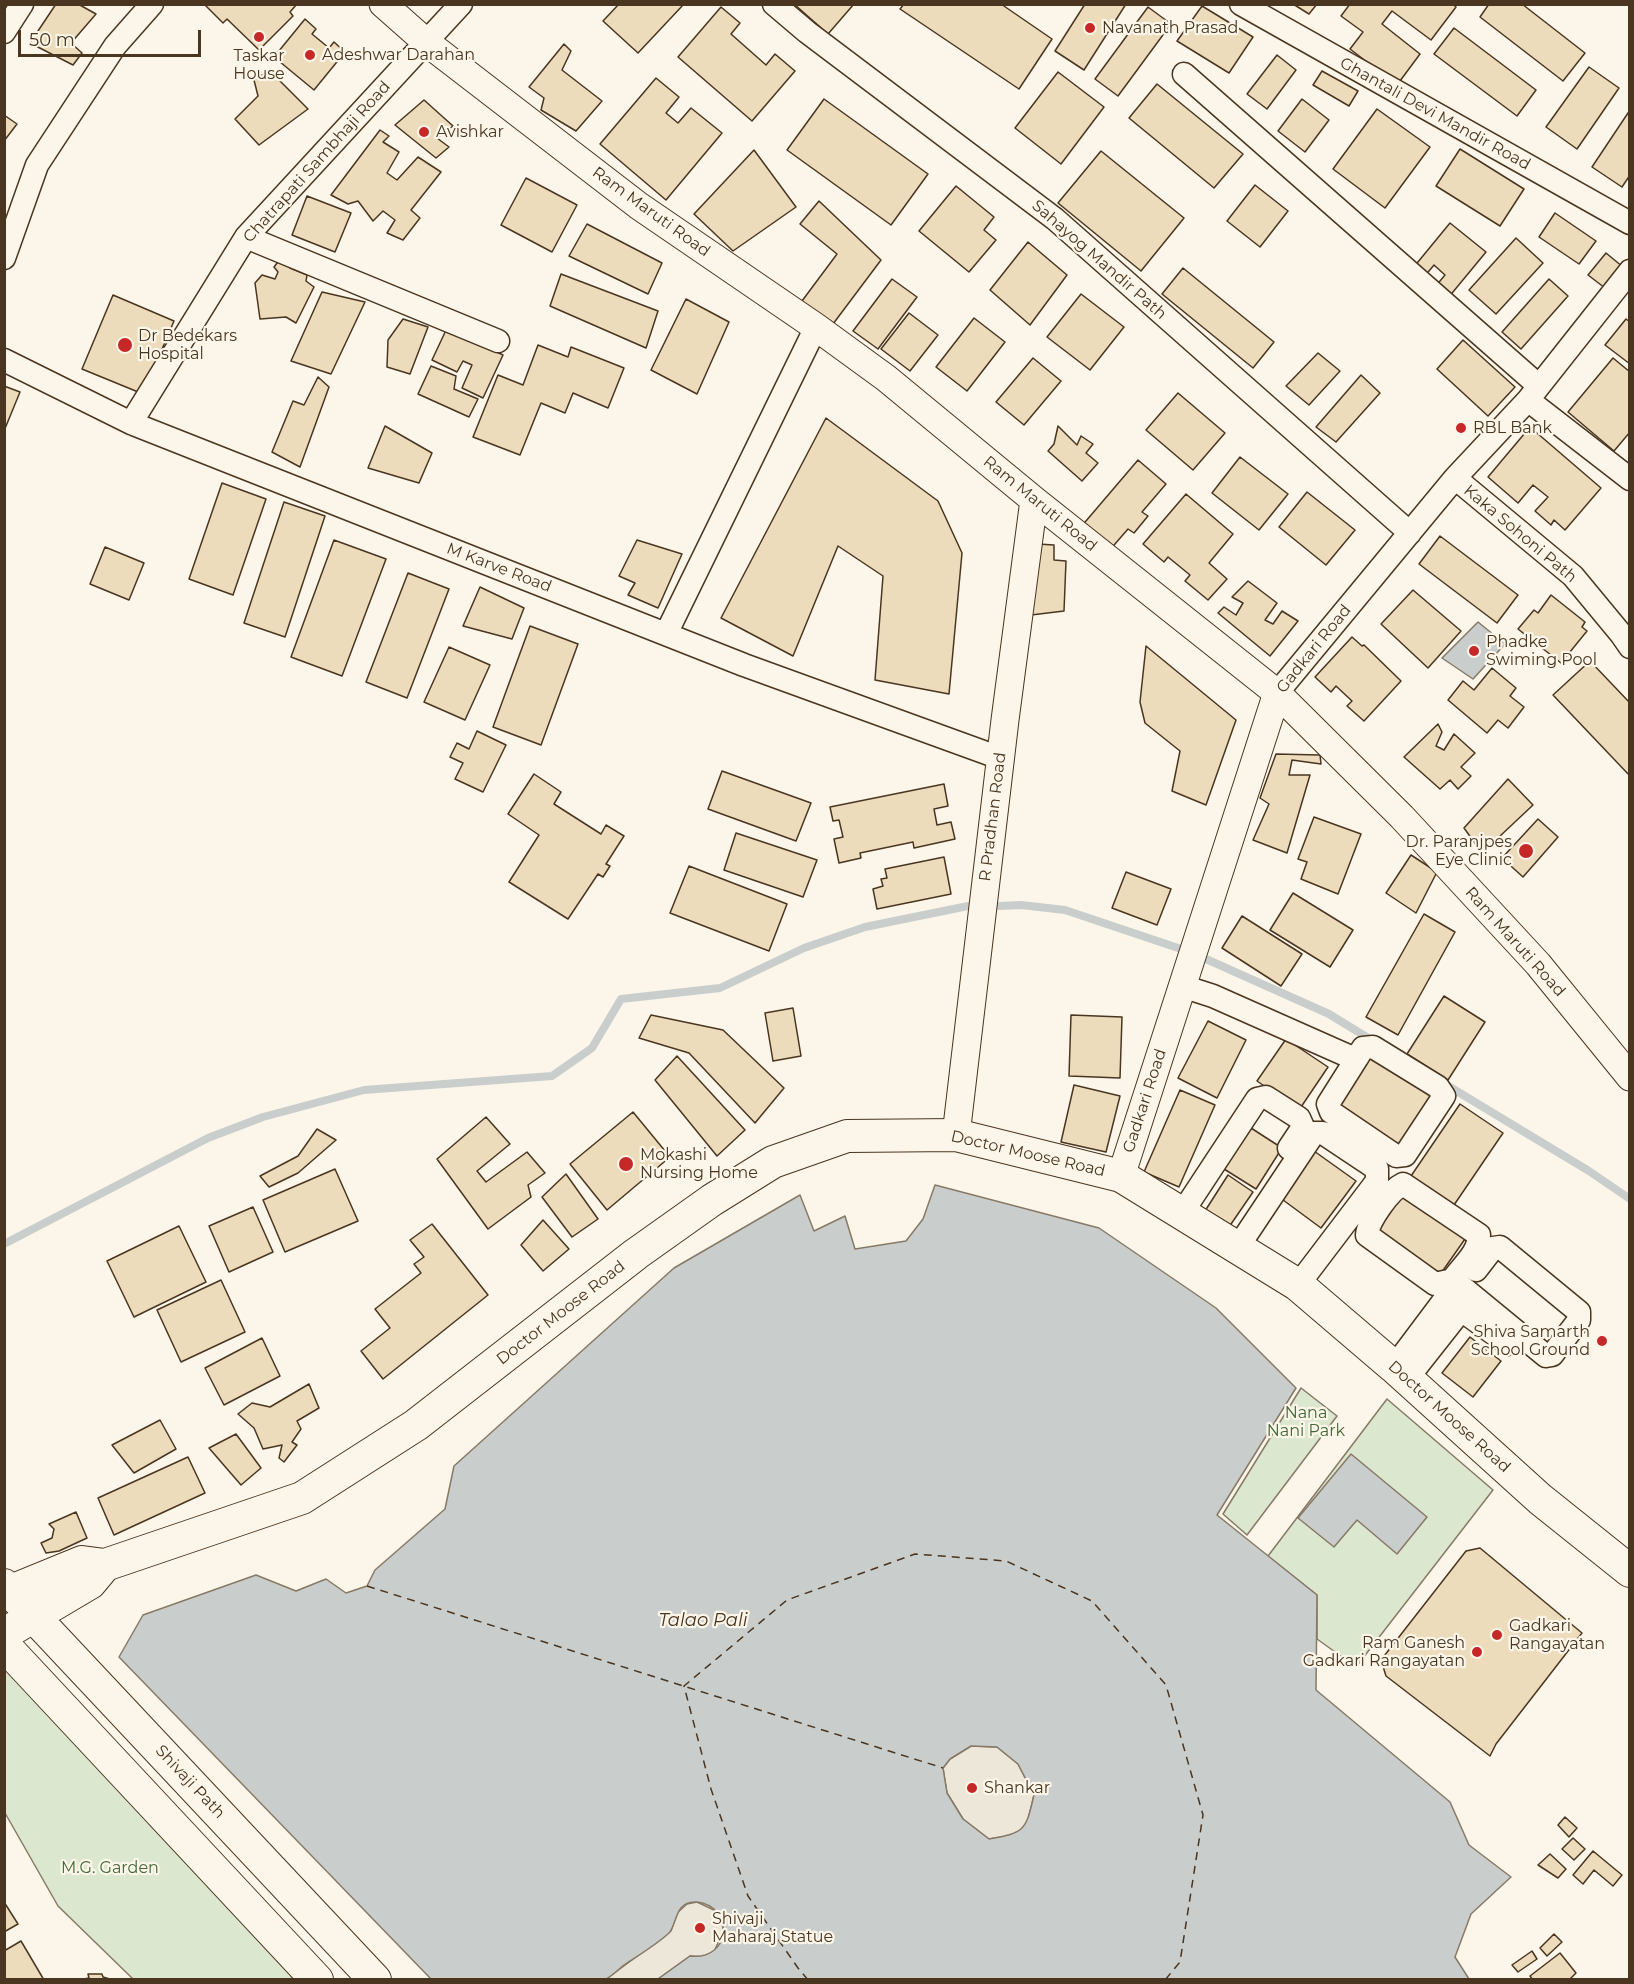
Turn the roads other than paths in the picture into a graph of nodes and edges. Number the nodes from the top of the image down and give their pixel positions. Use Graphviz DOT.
graph roads {
  1 [pos="22,4"];
  2 [pos="152,4"];
  3 [pos="383,4"];
  4 [pos="461,4"];
  5 [pos="774,4"];
  6 [pos="1241,4"];
  7 [pos="4,32"];
  8 [pos="426,42"];
  9 [pos="1184,74"];
  10 [pos="1629,223"];
  11 [pos="246,237"];
  12 [pos="4,258"];
  13 [pos="1629,271"];
  14 [pos="816,327"];
  15 [pos="498,341"];
  16 [pos="4,360"];
  17 [pos="1534,393"];
  18 [pos="130,423"];
  19 [pos="1455,478"];
  20 [pos="1629,479"];
  21 [pos="1034,500"];
  22 [pos="1410,532"];
  23 [pos="666,634"];
  24 [pos="1629,647"];
  25 [pos="1276,693"];
  26 [pos="1000,758"];
  27 [pos="1182,986"];
  28 [pos="1351,1056"];
  29 [pos="1629,1077"];
  30 [pos="1312,1116"];
  31 [pos="956,1135"];
  32 [pos="1121,1176"];
  33 [pos="1182,1213"];
  34 [pos="1233,1244"];
  35 [pos="1298,1285"];
  36 [pos="1456,1294"];
  37 [pos="1508,1344"];
  38 [pos="1400,1373"];
  39 [pos="105,1565"];
  40 [pos="1629,1571"];
  41 [pos="6,1590"];
  42 [pos="34,1616"];
  43 [pos="4,1634"];
  44 [pos="4,1645"];
  45 [pos="316,1980"];
  46 [pos="375,1980"];
  1 -- 7 [label="street"];
  2 -- 12 [label="street"];
  3 -- 8 [label="street, Ram Maruti Road"];
  4 -- 8 [label="street, Chatrapati Sambhaji Road"];
  5 -- 22 [label="street, Sahayog Mandir Path"];
  6 -- 10 [label="street, Ghantali Devi Mandir Road"];
  8 -- 11 [label="street, Chatrapati Sambhaji Road"];
  8 -- 14 [label="street, Ram Maruti Road"];
  9 -- 17 [label="street"];
  11 -- 15 [label="street"];
  11 -- 18 [label="street, Chatrapati Sambhaji Road"];
  13 -- 17 [label="street, Gadkari Road"];
  14 -- 21 [label="street, Ram Maruti Road"];
  14 -- 23 [label="street"];
  16 -- 18 [label="street, M Karve Road"];
  17 -- 19 [label="street, Gadkari Road"];
  17 -- 20 [label="street"];
  18 -- 23 [label="street, M Karve Road"];
  19 -- 22 [label="street, Gadkari Road"];
  19 -- 24 [label="street, Kaka Sohoni Path"];
  21 -- 25 [label="street, Ram Maruti Road"];
  21 -- 26 [label="street, R Pradhan Road"];
  22 -- 25 [label="street, Gadkari Road"];
  23 -- 26 [label="street, M Karve Road"];
  25 -- 27 [label="street, Gadkari Road"];
  25 -- 29 [label="street, Ram Maruti Road"];
  26 -- 31 [label="street, R Pradhan Road"];
  27 -- 28 [label="street"];
  27 -- 32 [label="street, Gadkari Road"];
  28 -- 28 [label="street"];
  28 -- 30 [label="street"];
  31 -- 32 [label="main road, Doctor Moose Road"];
  31 -- 39 [label="main road, Doctor Moose Road"];
  32 -- 33 [label="main road, Doctor Moose Road"];
  33 -- 34 [label="main road, Doctor Moose Road"];
  33 -- 34 [label="street"];
  34 -- 35 [label="main road, Doctor Moose Road"];
  34 -- 35 [label="street"];
  35 -- 38 [label="main road, Doctor Moose Road"];
  36 -- 36 [label="street"];
  36 -- 36 [label="street"];
  36 -- 37 [label="street"];
  36 -- 38 [label="street"];
  38 -- 40 [label="main road, Doctor Moose Road"];
  39 -- 41 [label="main road"];
  39 -- 42 [label="main road, Doctor Moose Road"];
  41 -- 42 [label="main road, Shivaji Path"];
  42 -- 43 [label="main road, Doctor Moose Road"];
  42 -- 46 [label="main road, Shivaji Path"];
  44 -- 45 [label="main road"];
}
